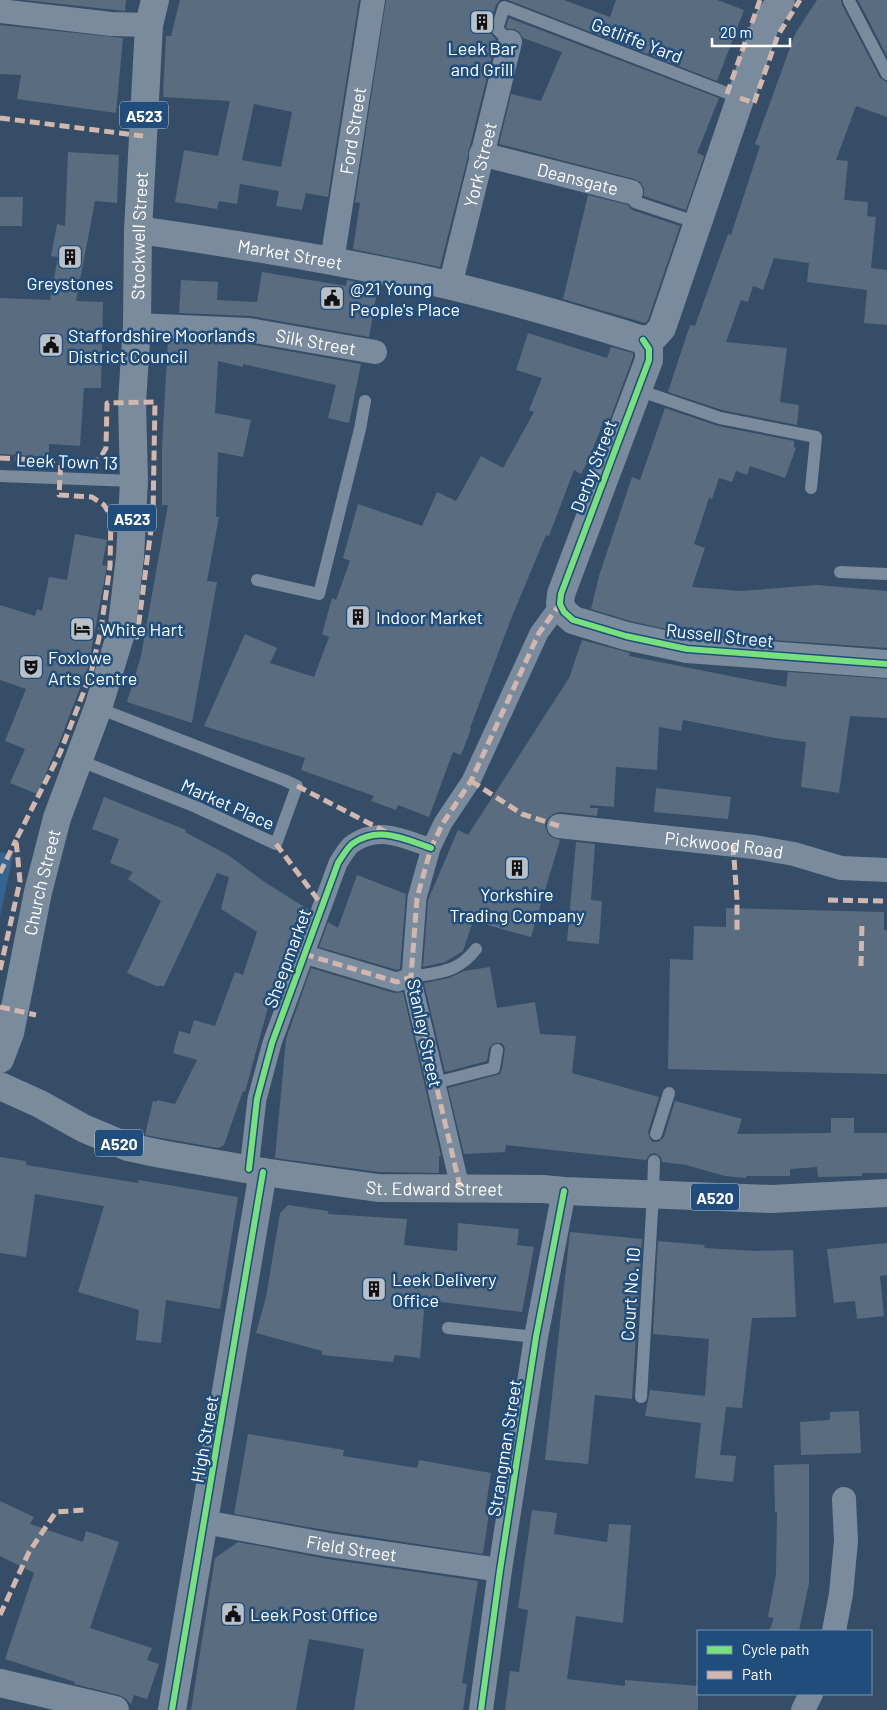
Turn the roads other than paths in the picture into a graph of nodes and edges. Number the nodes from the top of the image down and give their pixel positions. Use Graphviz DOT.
graph roads {
  1 [pos="373,0"];
  2 [pos="849,1"];
  3 [pos="772,4"];
  4 [pos="0,11"];
  5 [pos="152,13"];
  6 [pos="510,42"];
  7 [pos="887,74"];
  8 [pos="740,98"];
  9 [pos="481,154"];
  10 [pos="631,192"];
  11 [pos="698,223"];
  12 [pos="138,230"];
  13 [pos="332,261"];
  14 [pos="450,286"];
  15 [pos="137,325"];
  16 [pos="643,340"];
  17 [pos="375,352"];
  18 [pos="638,390"];
  19 [pos="365,401"];
  20 [pos="0,476"];
  21 [pos="134,481"];
  22 [pos="811,488"];
  23 [pos="840,572"];
  24 [pos="887,574"];
  25 [pos="257,580"];
  26 [pos="560,604"];
  27 [pos="887,664"];
  28 [pos="98,708"];
  29 [pos="78,760"];
  30 [pos="559,826"];
  31 [pos="431,848"];
  32 [pos="887,870"];
  33 [pos="476,949"];
  34 [pos="304,954"];
  35 [pos="411,977"];
  36 [pos="497,1050"];
  37 [pos="0,1059"];
  38 [pos="435,1083"];
  39 [pos="0,1086"];
  40 [pos="669,1093"];
  41 [pos="656,1134"];
  42 [pos="654,1161"];
  43 [pos="256,1171"];
  44 [pos="460,1188"];
  45 [pos="564,1191"];
  46 [pos="887,1193"];
  47 [pos="653,1194"];
  48 [pos="448,1328"];
  49 [pos="536,1337"];
  50 [pos="641,1397"];
  51 [pos="844,1499"];
  52 [pos="204,1522"];
  53 [pos="500,1570"];
  54 [pos="834,1630"];
  55 [pos="0,1683"];
  56 [pos="810,1695"];
  57 [pos="115,1710"];
  58 [pos="172,1710"];
  59 [pos="481,1710"];
  60 [pos="803,1710"];
  1 -- 13 [label="street, Ford Street"];
  2 -- 7 [label="lane"];
  3 -- 8 [label="street"];
  4 -- 5 [label="street"];
  5 -- 12 [label="highway, Stockwell Street / A523"];
  6 -- 8 [label="lane, Getliffe Yard"];
  6 -- 9 [label="street, York Street"];
  8 -- 11 [label="street"];
  9 -- 10 [label="street, Deansgate"];
  9 -- 14 [label="street, York Street"];
  10 -- 11 [label="lane, Deansgate"];
  11 -- 16 [label="street"];
  12 -- 13 [label="street, Market Street"];
  12 -- 15 [label="highway, Stockwell Street / A523"];
  13 -- 14 [label="street, Market Street"];
  14 -- 16 [label="street, Market Street"];
  15 -- 17 [label="street, Silk Street"];
  15 -- 21 [label="highway, Stockwell Street / A523"];
  16 -- 18 [label="street, Derby Street"];
  18 -- 22 [label="lane"];
  18 -- 26 [label="street, Derby Street"];
  19 -- 25 [label="lane"];
  20 -- 21 [label="lane, Leek Town 13"];
  21 -- 28 [label="highway, Stockwell Street / A523"];
  23 -- 24 [label="lane"];
  26 -- 27 [label="street, Russell Street"];
  26 -- 31 [label="street, Derby Street"];
  28 -- 29 [label="highway, Church Street / A523"];
  28 -- 29 [label="lane, Market Place"];
  29 -- 37 [label="highway, Church Street / A523"];
  30 -- 32 [label="street, Pickwood Road"];
  31 -- 34 [label="street, Sheepmarket"];
  31 -- 35 [label="street, Stanley Street"];
  33 -- 35 [label="lane"];
  34 -- 35 [label="street"];
  34 -- 43 [label="street, Sheepmarket"];
  35 -- 38 [label="street, Stanley Street"];
  36 -- 38 [label="lane"];
  38 -- 44 [label="street, Stanley Street"];
  39 -- 43 [label="highway, St. Edward Street / A520"];
  40 -- 41 [label="lane"];
  42 -- 47 [label="lane, Court No. 10"];
  43 -- 44 [label="highway, St. Edward Street / A520"];
  43 -- 52 [label="street, High Street"];
  44 -- 45 [label="highway, St. Edward Street / A520"];
  45 -- 47 [label="highway, St. Edward Street / A520"];
  45 -- 49 [label="street, Strangman Street"];
  46 -- 47 [label="highway, St. Edward Street / A520"];
  47 -- 50 [label="lane, Court No. 10"];
  48 -- 49 [label="lane"];
  49 -- 53 [label="street, Strangman Street"];
  51 -- 54 [label="street"];
  52 -- 53 [label="street, Field Street"];
  52 -- 58 [label="street, High Street"];
  53 -- 59 [label="street, Strangman Street"];
  55 -- 57 [label="street"];
  56 -- 60 [label="street"];
}
